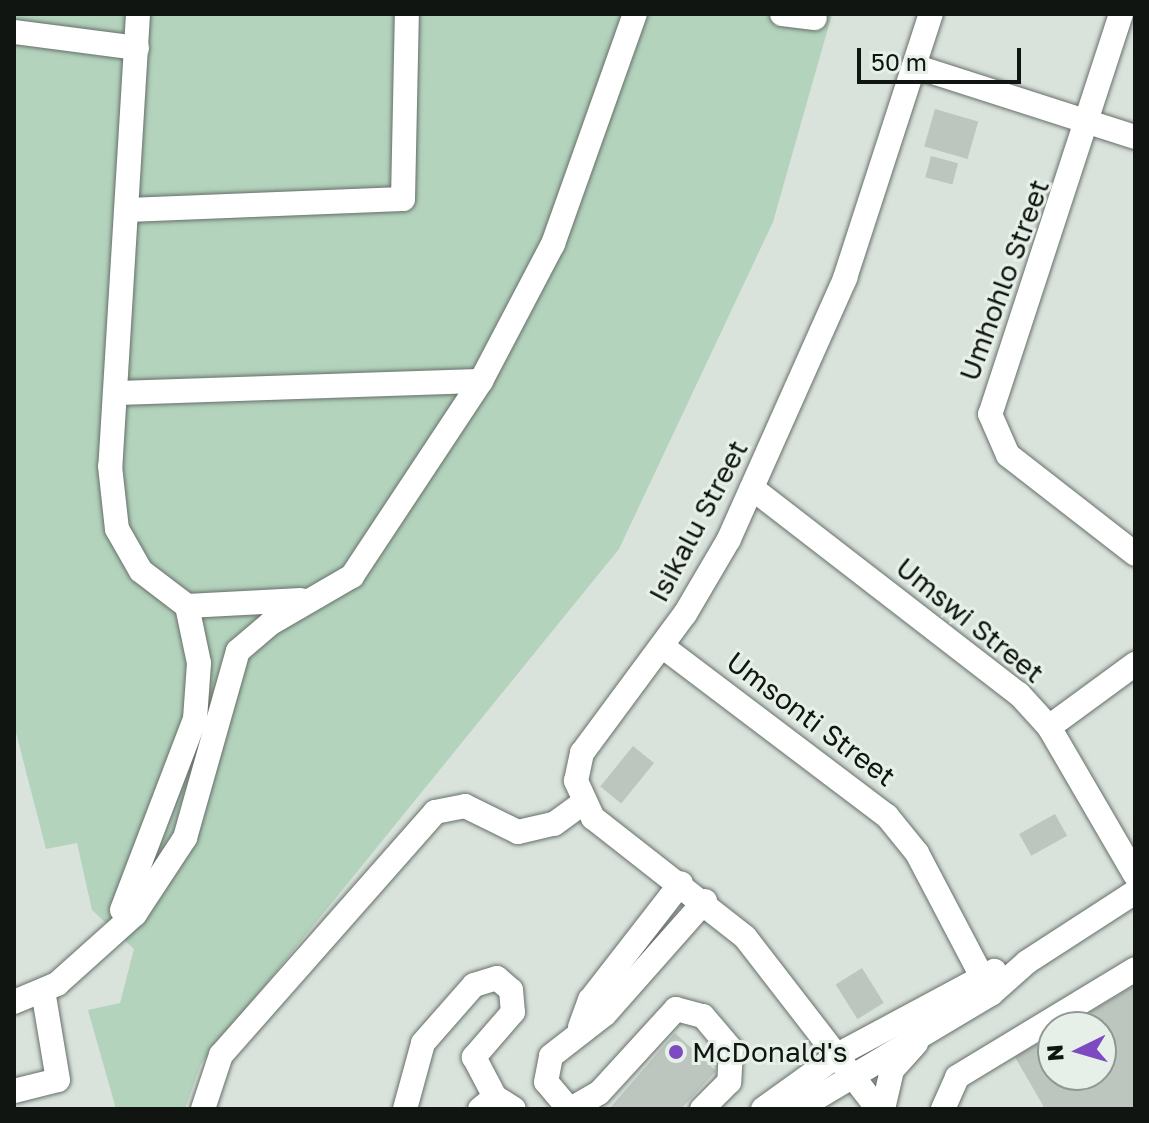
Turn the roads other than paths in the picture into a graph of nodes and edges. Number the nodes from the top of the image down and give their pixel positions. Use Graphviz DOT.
graph roads {
  1 [pos="138,14"];
  2 [pos="407,14"];
  3 [pos="635,14"];
  4 [pos="782,14"];
  5 [pos="931,14"];
  6 [pos="1121,14"];
  7 [pos="815,18"];
  8 [pos="14,32"];
  9 [pos="137,48"];
  10 [pos="914,66"];
  11 [pos="1089,124"];
  12 [pos="1135,137"];
  13 [pos="127,210"];
  14 [pos="481,381"];
  15 [pos="115,393"];
  16 [pos="752,488"];
  17 [pos="1135,554"];
  18 [pos="307,599"];
  19 [pos="187,606"];
  20 [pos="662,646"];
  21 [pos="1135,664"];
  22 [pos="1049,727"];
  23 [pos="582,804"];
  24 [pos="1135,875"];
  25 [pos="681,883"];
  26 [pos="1135,892"];
  27 [pos="705,901"];
  28 [pos="117,932"];
  29 [pos="1135,969"];
  30 [pos="986,986"];
  31 [pos="50,987"];
  32 [pos="14,1002"];
  33 [pos="580,1027"];
  34 [pos="930,1030"];
  35 [pos="836,1063"];
  36 [pos="546,1082"];
  37 [pos="14,1091"];
  38 [pos="598,1101"];
  39 [pos="499,1103"];
  40 [pos="203,1109"];
  41 [pos="405,1109"];
  42 [pos="570,1109"];
  43 [pos="702,1109"];
  44 [pos="763,1109"];
  45 [pos="798,1109"];
  46 [pos="860,1109"];
  47 [pos="880,1109"];
  48 [pos="943,1109"];
  1 -- 9 [label="street"];
  2 -- 13 [label="street"];
  3 -- 14 [label="street"];
  4 -- 7 [label="street"];
  5 -- 10 [label="street, Isikalu Street"];
  6 -- 11 [label="street, Umhohlo Street"];
  8 -- 9 [label="street"];
  9 -- 13 [label="street"];
  10 -- 11 [label="street"];
  10 -- 16 [label="street, Isikalu Street"];
  11 -- 12 [label="street"];
  11 -- 17 [label="street, Umhohlo Street"];
  13 -- 15 [label="street"];
  14 -- 15 [label="street"];
  14 -- 18 [label="street"];
  15 -- 19 [label="street"];
  16 -- 20 [label="street, Isikalu Street"];
  16 -- 22 [label="street, Umswi Street"];
  18 -- 19 [label="street"];
  18 -- 28 [label="street"];
  19 -- 28 [label="street"];
  20 -- 23 [label="street, Isikalu Street"];
  20 -- 30 [label="street, Umsonti Street"];
  21 -- 22 [label="street"];
  22 -- 24 [label="street, Umswi Street"];
  23 -- 25 [label="street"];
  23 -- 40 [label="street"];
  25 -- 27 [label="street"];
  25 -- 33 [label="street"];
  26 -- 30 [label="street"];
  27 -- 33 [label="street"];
  27 -- 35 [label="street"];
  28 -- 31 [label="street"];
  29 -- 48 [label="street"];
  30 -- 34 [label="street"];
  30 -- 35 [label="street"];
  31 -- 32 [label="street"];
  31 -- 37 [label="street"];
  33 -- 36 [label="street"];
  34 -- 35 [label="street"];
  34 -- 47 [label="street"];
  35 -- 44 [label="street"];
  35 -- 45 [label="street"];
  35 -- 46 [label="street"];
  35 -- 47 [label="street"];
  36 -- 39 [label="street"];
  36 -- 42 [label="street"];
  38 -- 42 [label="street"];
  38 -- 43 [label="street"];
  39 -- 41 [label="street"];
}
